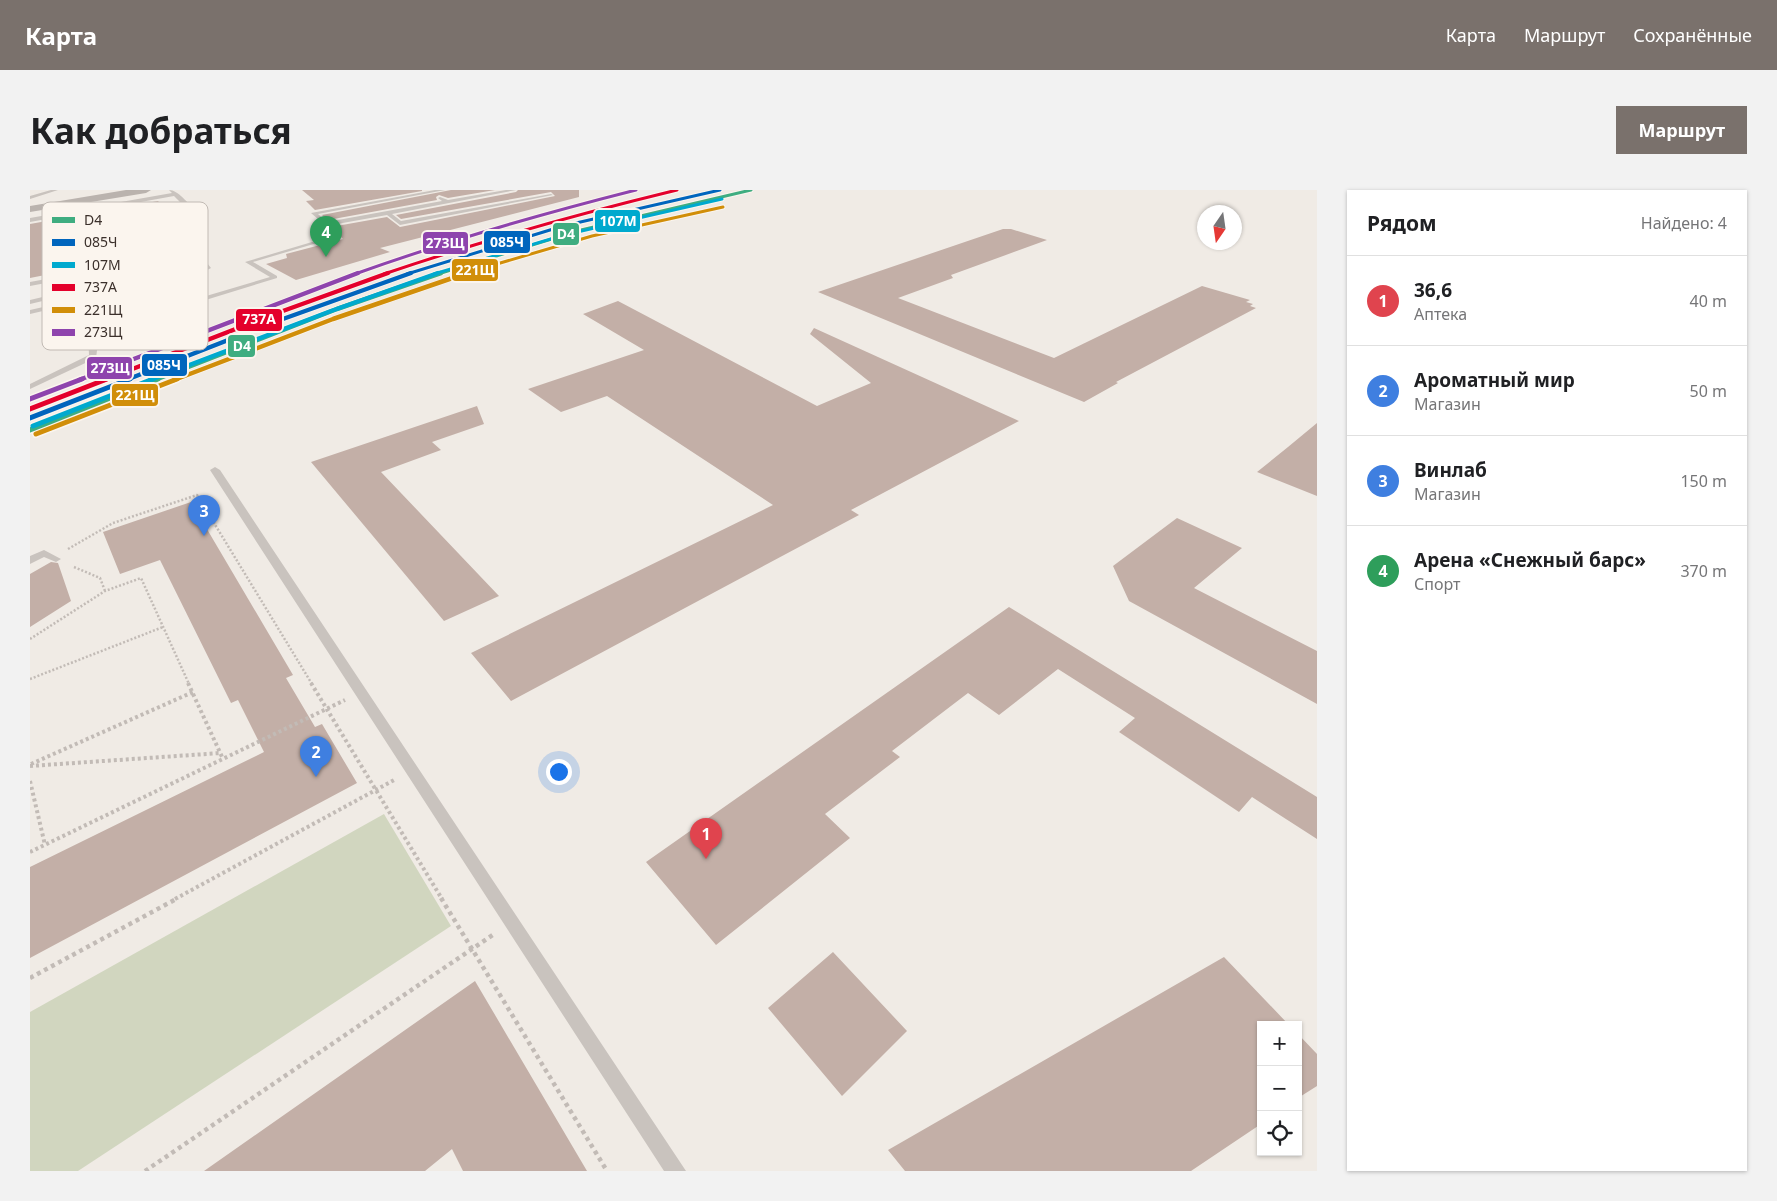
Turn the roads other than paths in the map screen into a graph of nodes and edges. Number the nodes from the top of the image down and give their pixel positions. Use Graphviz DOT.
graph roads {
  1 [pos="56,190"];
  2 [pos="146,190"];
  3 [pos="443,190"];
  4 [pos="514,190"];
  5 [pos="429,191"];
  6 [pos="173,192"];
  7 [pos="551,195"];
  8 [pos="30,198"];
  9 [pos="73,202"];
  10 [pos="122,202"];
  11 [pos="183,202"];
  12 [pos="447,202"];
  13 [pos="388,213"];
  14 [pos="314,243"];
  15 [pos="208,297"];
  16 [pos="93,350"];
  17 [pos="30,387"];
  18 [pos="215,470"];
  19 [pos="54,558"];
  20 [pos="30,561"];
  21 [pos="676,1171"];
  1 -- 8 [label="lane"];
  2 -- 9 [label="street"];
  3 -- 5 [label="lane"];
  4 -- 12 [label="lane"];
  5 -- 12 [label="lane"];
  5 -- 13 [label="lane"];
  6 -- 10 [label="lane"];
  6 -- 11 [label="lane"];
  7 -- 13 [label="lane"];
  12 -- 13 [label="lane"];
  14 -- 15 [label="lane"];
  16 -- 17 [label="lane"];
  18 -- 21 [label="lane"];
  19 -- 20 [label="lane"];
}
